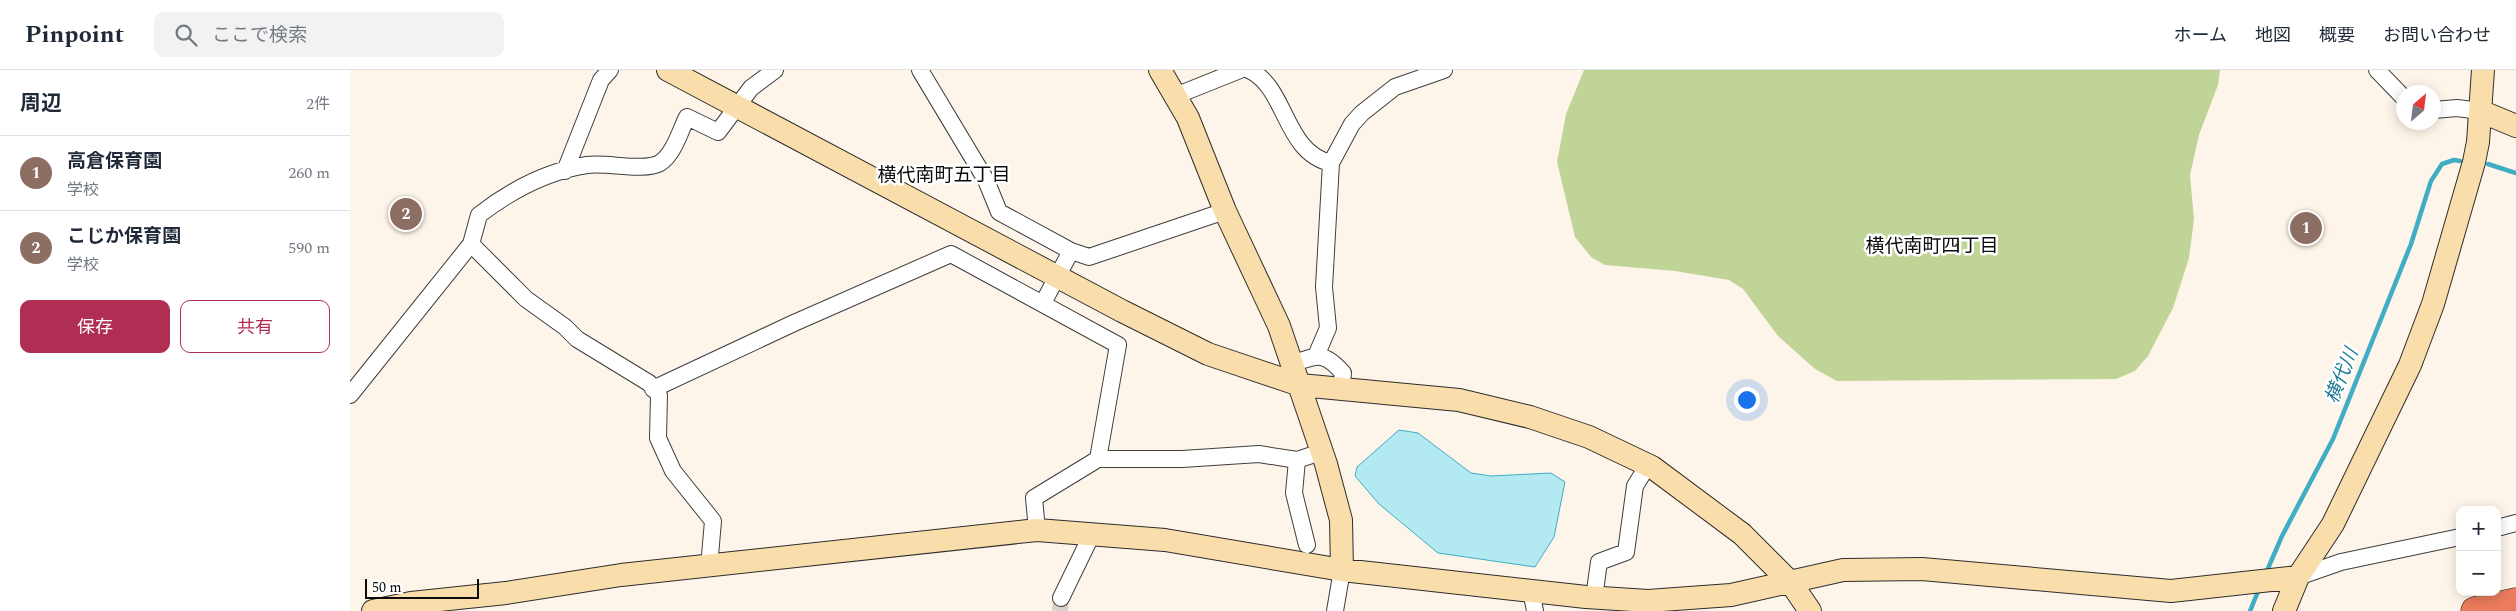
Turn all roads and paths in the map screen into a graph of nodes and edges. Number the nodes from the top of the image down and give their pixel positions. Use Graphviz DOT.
graph roads {
  1 [pos="610,70"];
  2 [pos="668,70"];
  3 [pos="775,70"];
  4 [pos="920,70"];
  5 [pos="1160,70"];
  6 [pos="1240,70"];
  7 [pos="1249,70"];
  8 [pos="1444,70"];
  9 [pos="2377,70"];
  10 [pos="2483,70"];
  11 [pos="2396,90"];
  12 [pos="1175,96"];
  13 [pos="738,108"];
  14 [pos="2441,109"];
  15 [pos="2480,111"];
  16 [pos="2516,126"];
  17 [pos="1331,163"];
  18 [pos="565,171"];
  19 [pos="1225,211"];
  20 [pos="471,244"];
  21 [pos="1071,251"];
  22 [pos="1057,277"];
  23 [pos="1043,303"];
  24 [pos="1316,356"];
  25 [pos="1292,364"];
  26 [pos="1300,385"];
  27 [pos="653,389"];
  28 [pos="1342,389"];
  29 [pos="350,395"];
  30 [pos="1322,452"];
  31 [pos="1098,459"];
  32 [pos="1297,460"];
  33 [pos="1648,465"];
  34 [pos="2516,523"];
  35 [pos="2501,527"];
  36 [pos="1037,530"];
  37 [pos="1092,534"];
  38 [pos="2456,538"];
  39 [pos="1307,545"];
  40 [pos="709,567"];
  41 [pos="1342,570"];
  42 [pos="2298,577"];
  43 [pos="1791,583"];
  44 [pos="1061,598"];
  45 [pos="1594,598"];
  46 [pos="1533,600"];
  47 [pos="2516,602"];
  48 [pos="373,611"];
  49 [pos="1335,611"];
  50 [pos="1810,611"];
  51 [pos="2284,611"];
  52 [pos="2475,611"];
  1 -- 18 [label="street"];
  2 -- 13 [label="street"];
  3 -- 13 [label="street"];
  4 -- 21 [label="street"];
  5 -- 12 [label="street"];
  6 -- 12 [label="street"];
  7 -- 17 [label="street"];
  8 -- 17 [label="street"];
  9 -- 11 [label="street"];
  10 -- 15 [label="street"];
  12 -- 19 [label="street"];
  13 -- 18 [label="street"];
  13 -- 22 [label="street"];
  14 -- 15 [label="street"];
  15 -- 16 [label="street"];
  15 -- 42 [label="street"];
  17 -- 24 [label="street"];
  18 -- 20 [label="street"];
  19 -- 21 [label="street"];
  19 -- 25 [label="street"];
  20 -- 27 [label="street"];
  20 -- 29 [label="street"];
  21 -- 22 [label="street"];
  22 -- 23 [label="street"];
  22 -- 26 [label="street"];
  23 -- 27 [label="street"];
  23 -- 31 [label="street"];
  24 -- 25 [label="street"];
  24 -- 28 [label="street"];
  25 -- 26 [label="street"];
  26 -- 28 [label="street"];
  26 -- 30 [label="street"];
  27 -- 40 [label="street"];
  28 -- 33 [label="street"];
  30 -- 32 [label="street"];
  30 -- 41 [label="street"];
  31 -- 32 [label="street"];
  31 -- 36 [label="street"];
  32 -- 39 [label="street"];
  33 -- 43 [label="street"];
  33 -- 45 [label="street"];
  34 -- 35 [label="street"];
  36 -- 37 [label="street"];
  36 -- 40 [label="street"];
  37 -- 41 [label="street"];
  37 -- 44 [label="street"];
  38 -- 42 [label="street"];
  40 -- 48 [label="street"];
  41 -- 46 [label="street"];
  41 -- 49 [label="street"];
  42 -- 43 [label="street"];
  42 -- 51 [label="street"];
  43 -- 45 [label="street"];
  43 -- 50 [label="street"];
  45 -- 46 [label="street"];
  47 -- 52 [label="highway"];
}
